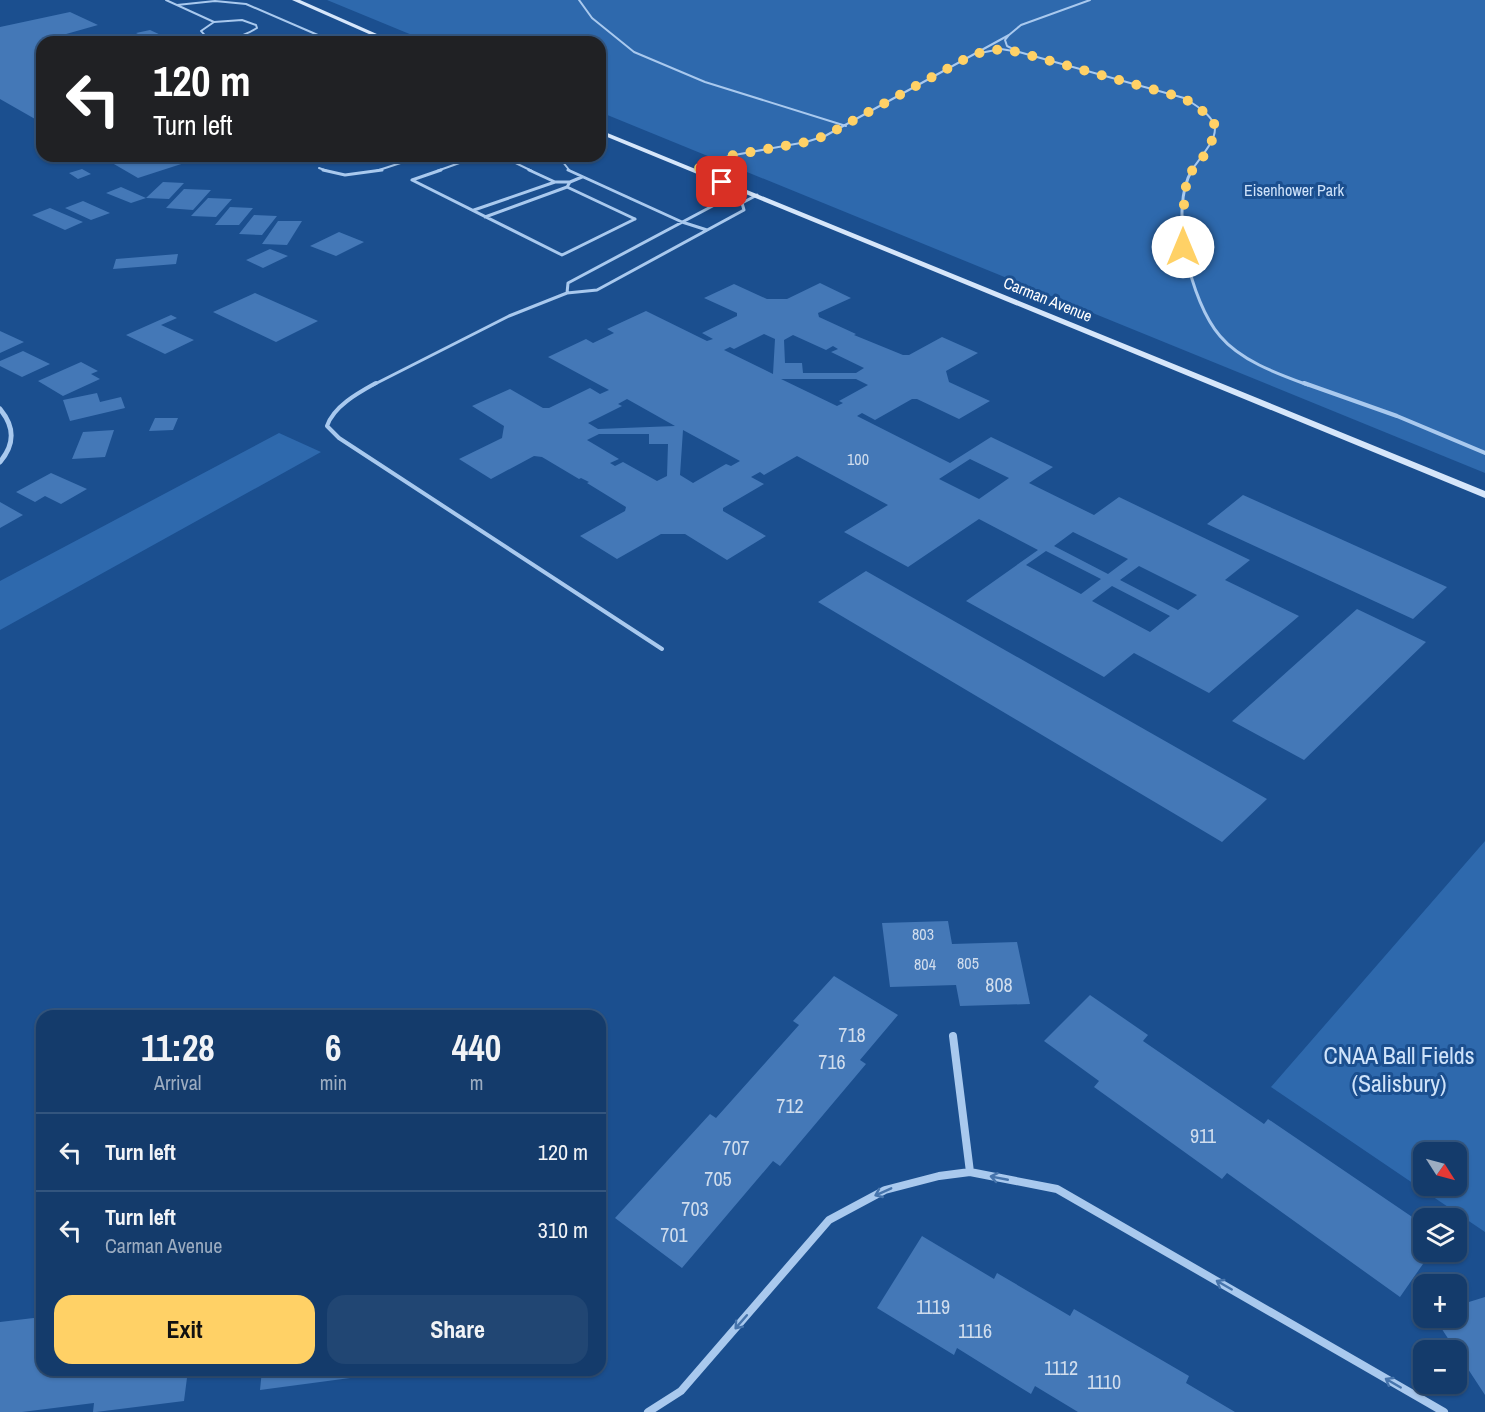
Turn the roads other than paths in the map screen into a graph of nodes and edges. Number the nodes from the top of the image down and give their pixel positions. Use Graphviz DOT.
graph roads {
  1 [pos="166,0"];
  2 [pos="295,0"];
  3 [pos="579,0"];
  4 [pos="1090,0"];
  5 [pos="176,5"];
  6 [pos="214,22"];
  7 [pos="1009,34"];
  8 [pos="208,36"];
  9 [pos="241,36"];
  10 [pos="320,36"];
  11 [pos="378,36"];
  12 [pos="1018,52"];
  13 [pos="974,54"];
  14 [pos="846,126"];
  15 [pos="606,134"];
  16 [pos="403,162"];
  17 [pos="462,162"];
  18 [pos="513,162"];
  19 [pos="562,162"];
  20 [pos="319,168"];
  21 [pos="694,170"];
  22 [pos="582,177"];
  23 [pos="555,182"];
  24 [pos="570,182"];
  25 [pos="567,188"];
  26 [pos="757,195"];
  27 [pos="742,203"];
  28 [pos="473,210"];
  29 [pos="485,217"];
  30 [pos="682,222"];
  31 [pos="706,230"];
  32 [pos="567,293"];
  33 [pos="0,409"];
  34 [pos="1485,453"];
  35 [pos="0,462"];
  36 [pos="1485,495"];
  37 [pos="662,649"];
  38 [pos="953,1036"];
  39 [pos="970,1172"];
  40 [pos="648,1412"];
  41 [pos="1444,1412"];
  1 -- 5 [label="lane"];
  2 -- 11 [label="main road"];
  3 -- 14 [label="lane"];
  4 -- 7 [label="lane"];
  5 -- 6 [label="lane"];
  5 -- 10 [label="lane"];
  6 -- 8 [label="lane"];
  6 -- 9 [label="lane"];
  7 -- 12 [label="lane"];
  7 -- 13 [label="lane"];
  12 -- 13 [label="lane"];
  12 -- 34 [label="lane"];
  13 -- 14 [label="lane"];
  14 -- 21 [label="lane"];
  15 -- 21 [label="main road, Carman Avenue"];
  16 -- 20 [label="lane"];
  17 -- 28 [label="lane"];
  18 -- 23 [label="lane"];
  19 -- 22 [label="lane"];
  21 -- 26 [label="main road, Carman Avenue"];
  22 -- 24 [label="lane"];
  22 -- 30 [label="lane"];
  23 -- 24 [label="lane"];
  23 -- 28 [label="lane"];
  24 -- 25 [label="lane"];
  25 -- 29 [label="lane"];
  25 -- 29 [label="lane"];
  26 -- 27 [label="lane"];
  26 -- 36 [label="main road, Carman Avenue"];
  27 -- 30 [label="lane"];
  27 -- 31 [label="lane"];
  28 -- 29 [label="lane"];
  30 -- 31 [label="lane"];
  30 -- 32 [label="lane"];
  31 -- 32 [label="lane"];
  32 -- 37 [label="lane"];
  33 -- 35 [label="street"];
  38 -- 39 [label="street"];
  39 -- 40 [label="street, one-way"];
  41 -- 39 [label="street, one-way"];
}
